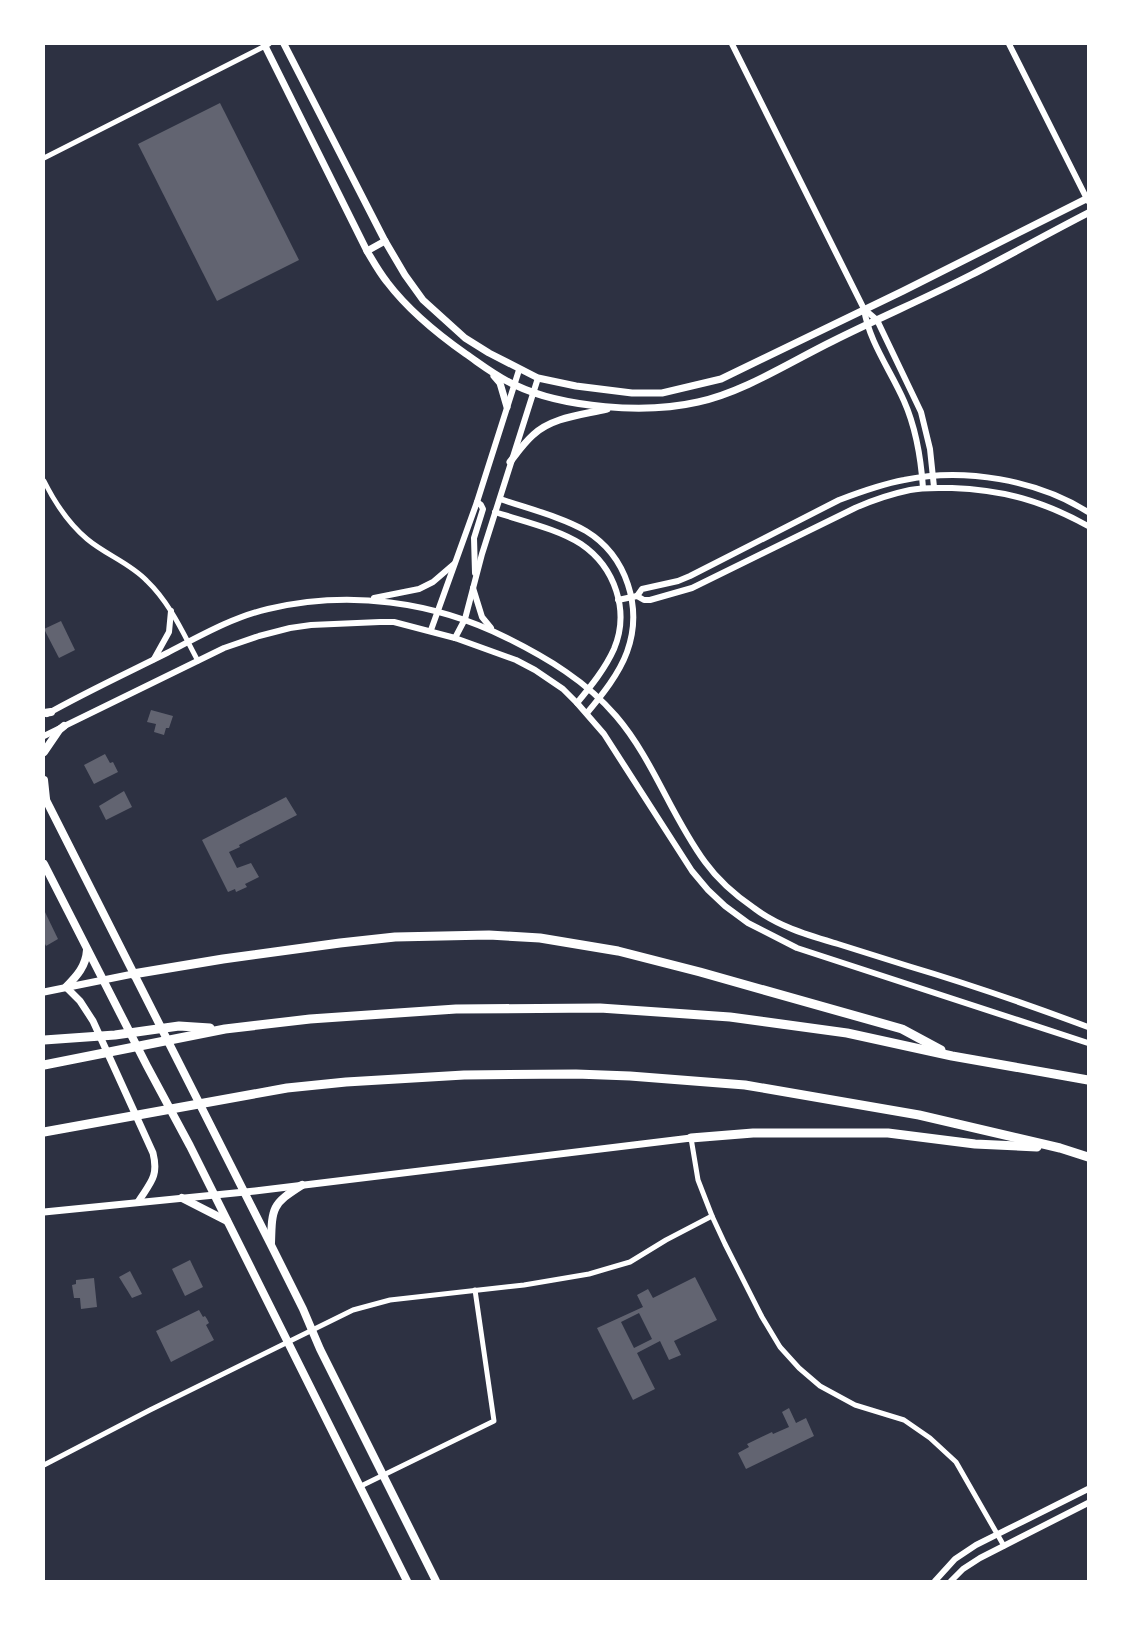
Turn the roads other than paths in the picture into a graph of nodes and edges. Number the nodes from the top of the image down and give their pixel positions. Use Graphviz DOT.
graph roads {
  1 [pos="266,44"];
  2 [pos="284,44"];
  3 [pos="732,44"];
  4 [pos="1009,44"];
  5 [pos="44,158"];
  6 [pos="1088,199"];
  7 [pos="1088,213"];
  8 [pos="385,241"];
  9 [pos="367,251"];
  10 [pos="864,309"];
  11 [pos="877,320"];
  12 [pos="867,325"];
  13 [pos="488,370"];
  14 [pos="519,370"];
  15 [pos="538,378"];
  16 [pos="515,385"];
  17 [pos="534,393"];
  18 [pos="507,407"];
  19 [pos="612,408"];
  20 [pos="510,462"];
  21 [pos="922,477"];
  22 [pos="933,477"];
  23 [pos="44,482"];
  24 [pos="923,488"];
  25 [pos="934,488"];
  26 [pos="872,489"];
  27 [pos="500,499"];
  28 [pos="874,500"];
  29 [pos="477,502"];
  30 [pos="495,512"];
  31 [pos="1088,512"];
  32 [pos="570,523"];
  33 [pos="792,525"];
  34 [pos="1088,526"];
  35 [pos="560,534"];
  36 [pos="797,537"];
  37 [pos="455,563"];
  38 [pos="474,583"];
  39 [pos="634,596"];
  40 [pos="362,599"];
  41 [pos="618,600"];
  42 [pos="171,612"];
  43 [pos="439,612"];
  44 [pos="465,619"];
  45 [pos="431,630"];
  46 [pos="494,631"];
  47 [pos="456,638"];
  48 [pos="188,642"];
  49 [pos="154,660"];
  50 [pos="198,661"];
  51 [pos="589,689"];
  52 [pos="599,698"];
  53 [pos="578,703"];
  54 [pos="587,713"];
  55 [pos="46,714"];
  56 [pos="64,726"];
  57 [pos="44,736"];
  58 [pos="44,752"];
  59 [pos="44,780"];
  60 [pos="45,799"];
  61 [pos="44,864"];
  62 [pos="87,948"];
  63 [pos="133,974"];
  64 [pos="103,979"];
  65 [pos="66,987"];
  66 [pos="44,992"];
  67 [pos="1088,1027"];
  68 [pos="225,1029"];
  69 [pos="44,1040"];
  70 [pos="1088,1044"];
  71 [pos="952,1056"];
  72 [pos="44,1064"];
  73 [pos="1088,1080"];
  74 [pos="47,1132"];
  75 [pos="691,1138"];
  76 [pos="1060,1148"];
  77 [pos="1088,1157"];
  78 [pos="302,1185"];
  79 [pos="244,1192"];
  80 [pos="214,1194"];
  81 [pos="182,1198"];
  82 [pos="138,1202"];
  83 [pos="44,1212"];
  84 [pos="712,1216"];
  85 [pos="228,1222"];
  86 [pos="271,1245"];
  87 [pos="475,1290"];
  88 [pos="311,1329"];
  89 [pos="287,1342"];
  90 [pos="44,1465"];
  91 [pos="383,1476"];
  92 [pos="359,1488"];
  93 [pos="1088,1489"];
  94 [pos="1088,1503"];
  95 [pos="997,1534"];
  96 [pos="1004,1546"];
  97 [pos="407,1581"];
  98 [pos="436,1581"];
  99 [pos="935,1581"];
  100 [pos="951,1581"];
  1 -- 5 [label="street"];
  1 -- 9 [label="main road"];
  2 -- 8 [label="main road"];
  3 -- 10 [label="street"];
  4 -- 6 [label="street"];
  6 -- 10 [label="main road"];
  7 -- 11 [label="main road"];
  8 -- 9 [label="main road"];
  8 -- 14 [label="main road"];
  9 -- 13 [label="main road"];
  10 -- 11 [label="street"];
  10 -- 12 [label="street"];
  10 -- 15 [label="main road"];
  11 -- 12 [label="main road"];
  11 -- 22 [label="street"];
  12 -- 19 [label="main road"];
  12 -- 21 [label="street"];
  13 -- 16 [label="main road"];
  13 -- 18 [label="main road"];
  14 -- 15 [label="main road"];
  14 -- 16 [label="street"];
  15 -- 17 [label="street"];
  16 -- 17 [label="main road"];
  16 -- 18 [label="street"];
  17 -- 19 [label="main road"];
  17 -- 20 [label="street"];
  18 -- 29 [label="street"];
  19 -- 20 [label="main road"];
  20 -- 27 [label="street"];
  21 -- 22 [label="street"];
  21 -- 24 [label="street"];
  21 -- 26 [label="street"];
  22 -- 25 [label="street"];
  22 -- 31 [label="street"];
  23 -- 42 [label="street"];
  24 -- 25 [label="street"];
  24 -- 28 [label="street"];
  25 -- 34 [label="street"];
  26 -- 28 [label="street"];
  26 -- 33 [label="street"];
  27 -- 30 [label="street"];
  27 -- 32 [label="street"];
  28 -- 36 [label="street"];
  29 -- 37 [label="street"];
  29 -- 38 [label="street"];
  30 -- 35 [label="street"];
  30 -- 38 [label="street"];
  32 -- 35 [label="street"];
  32 -- 39 [label="street"];
  33 -- 36 [label="street"];
  33 -- 39 [label="street"];
  35 -- 41 [label="street"];
  36 -- 39 [label="street"];
  37 -- 40 [label="street"];
  37 -- 43 [label="street"];
  38 -- 44 [label="street"];
  38 -- 46 [label="street"];
  39 -- 41 [label="street"];
  39 -- 52 [label="street"];
  40 -- 43 [label="street"];
  40 -- 48 [label="street"];
  41 -- 51 [label="street"];
  42 -- 48 [label="street"];
  42 -- 49 [label="street"];
  43 -- 44 [label="street"];
  43 -- 45 [label="street"];
  44 -- 46 [label="street"];
  44 -- 47 [label="street"];
  45 -- 47 [label="street"];
  45 -- 50 [label="street"];
  46 -- 51 [label="street"];
  47 -- 53 [label="street"];
  48 -- 49 [label="street"];
  48 -- 50 [label="street"];
  49 -- 55 [label="street"];
  50 -- 56 [label="street"];
  51 -- 52 [label="street"];
  51 -- 53 [label="street"];
  52 -- 54 [label="street"];
  52 -- 67 [label="street"];
  53 -- 54 [label="street"];
  54 -- 70 [label="street"];
  56 -- 57 [label="street"];
  56 -- 58 [label="main road"];
  59 -- 60 [label="main road"];
  60 -- 63 [label="main road"];
  61 -- 62 [label="main road"];
  62 -- 64 [label="main road"];
  62 -- 65 [label="main road"];
  63 -- 64 [label="main road"];
  63 -- 71 [label="highway"];
  63 -- 79 [label="main road"];
  64 -- 65 [label="main road"];
  64 -- 80 [label="main road"];
  65 -- 66 [label="main road"];
  65 -- 82 [label="main road"];
  68 -- 69 [label="highway"];
  68 -- 71 [label="highway"];
  68 -- 72 [label="highway"];
  71 -- 73 [label="highway"];
  74 -- 76 [label="highway"];
  75 -- 76 [label="highway"];
  75 -- 78 [label="main road"];
  75 -- 84 [label="street"];
  76 -- 77 [label="highway"];
  78 -- 79 [label="main road"];
  78 -- 86 [label="main road"];
  79 -- 80 [label="main road"];
  79 -- 86 [label="main road"];
  80 -- 81 [label="main road"];
  80 -- 85 [label="main road"];
  81 -- 82 [label="main road"];
  81 -- 85 [label="main road"];
  82 -- 83 [label="main road"];
  84 -- 87 [label="street"];
  84 -- 95 [label="street"];
  85 -- 89 [label="main road"];
  86 -- 88 [label="main road"];
  87 -- 88 [label="street"];
  87 -- 91 [label="street"];
  88 -- 89 [label="street"];
  88 -- 91 [label="main road"];
  89 -- 90 [label="street"];
  89 -- 92 [label="main road"];
  91 -- 92 [label="street"];
  91 -- 98 [label="main road"];
  92 -- 97 [label="main road"];
  93 -- 95 [label="street"];
  94 -- 96 [label="street"];
  95 -- 96 [label="street"];
  95 -- 99 [label="street"];
  96 -- 100 [label="street"];
}
